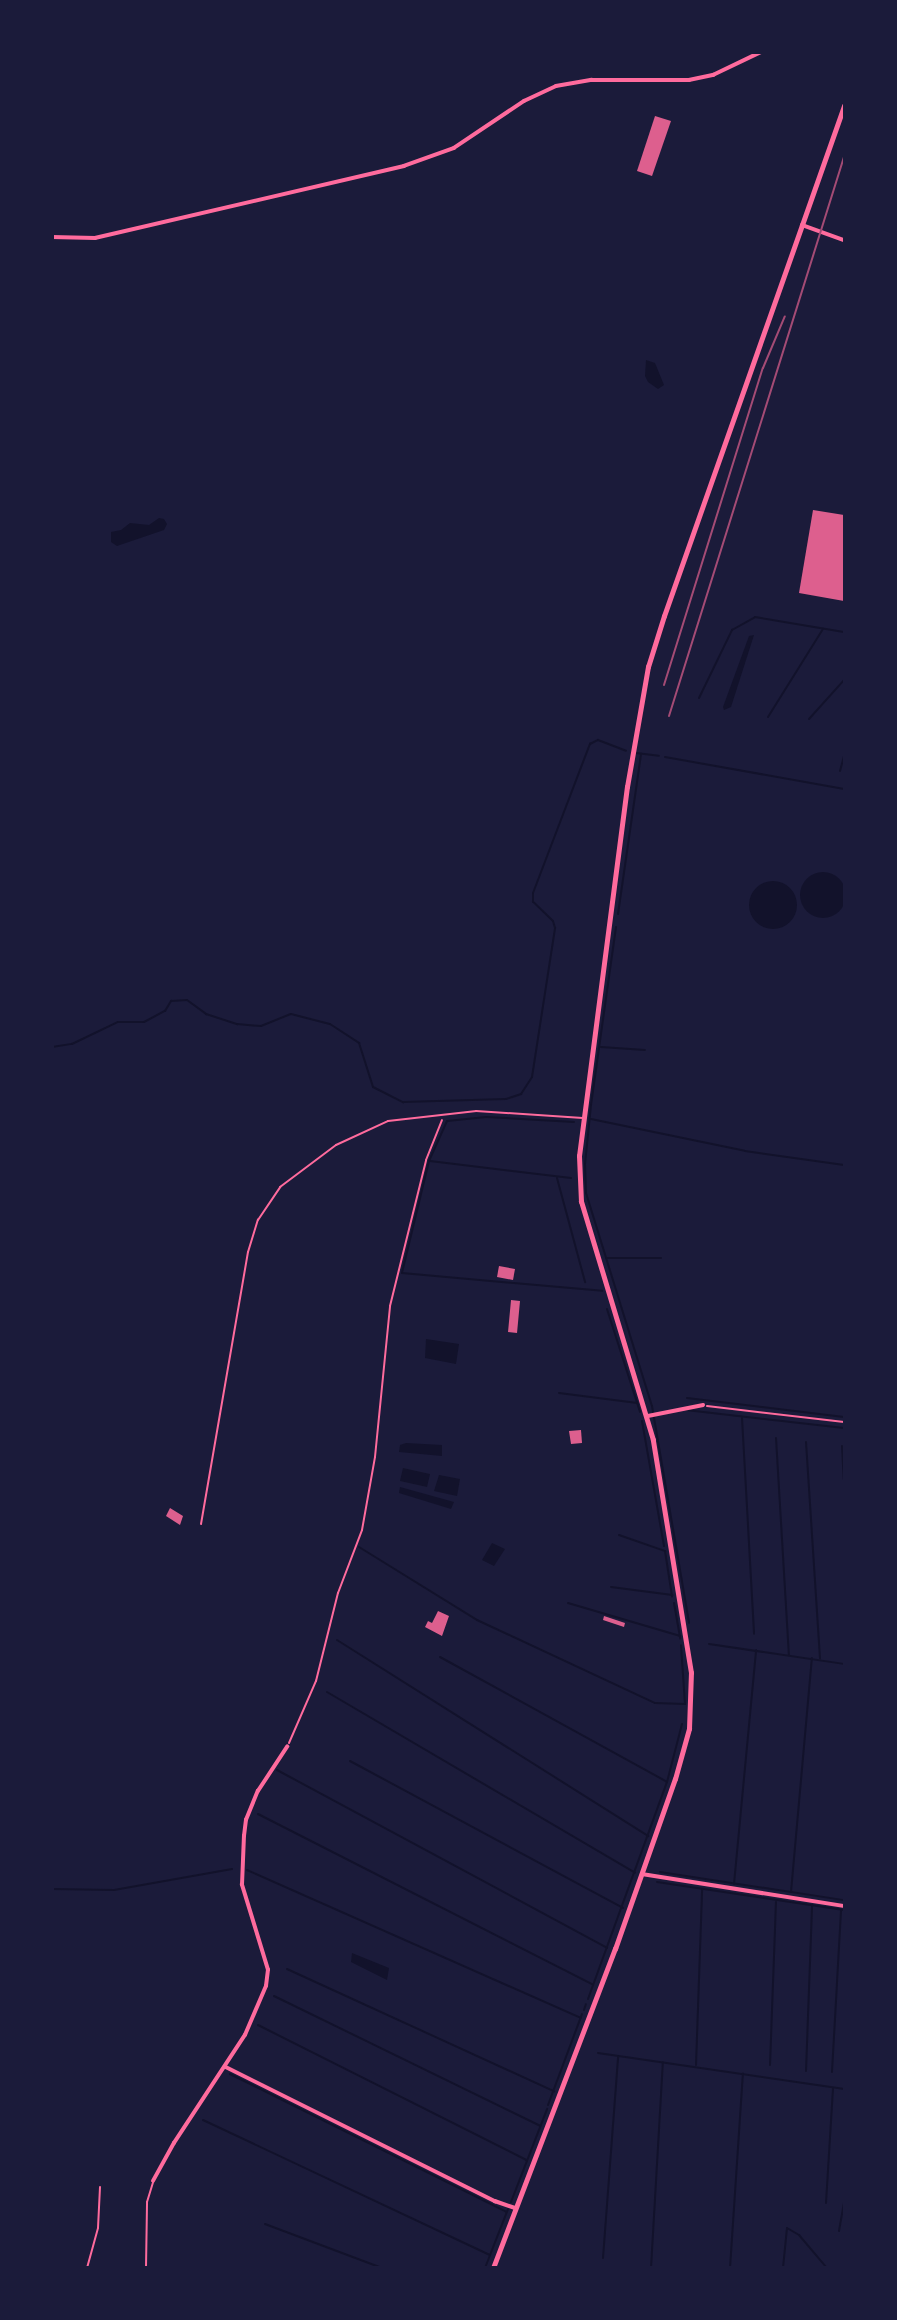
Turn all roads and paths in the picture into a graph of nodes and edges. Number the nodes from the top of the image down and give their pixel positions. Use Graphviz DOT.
graph roads {
  1 [pos="761,52"];
  2 [pos="845,106"];
  3 [pos="802,225"];
  4 [pos="52,237"];
  5 [pos="845,240"];
  6 [pos="446,1113"];
  7 [pos="584,1118"];
  8 [pos="703,1405"];
  9 [pos="648,1416"];
  10 [pos="845,1422"];
  11 [pos="201,1524"];
  12 [pos="287,1747"];
  13 [pos="642,1874"];
  14 [pos="845,1906"];
  15 [pos="226,2067"];
  16 [pos="153,2181"];
  17 [pos="100,2187"];
  18 [pos="515,2208"];
  19 [pos="87,2267"];
  20 [pos="146,2267"];
  21 [pos="493,2267"];
  1 -- 4 [label="street"];
  2 -- 3 [label="main road"];
  3 -- 5 [label="street"];
  3 -- 7 [label="main road"];
  6 -- 7 [label="lane"];
  6 -- 11 [label="lane"];
  6 -- 12 [label="path"];
  7 -- 9 [label="main road"];
  8 -- 9 [label="street"];
  8 -- 10 [label="path"];
  9 -- 13 [label="main road"];
  12 -- 15 [label="street"];
  13 -- 14 [label="street"];
  13 -- 18 [label="main road"];
  15 -- 16 [label="street"];
  15 -- 18 [label="street"];
  16 -- 20 [label="lane"];
  17 -- 19 [label="lane"];
  18 -- 21 [label="main road"];
}
